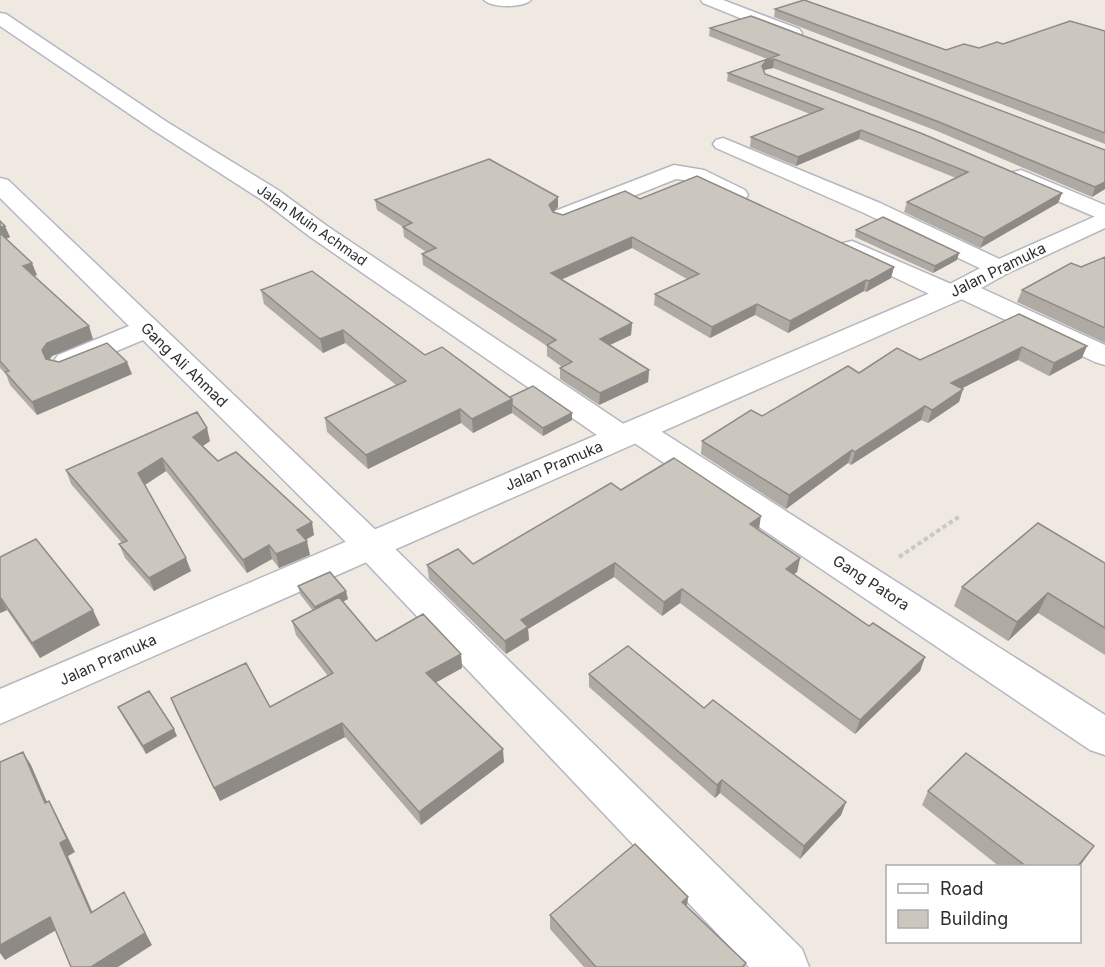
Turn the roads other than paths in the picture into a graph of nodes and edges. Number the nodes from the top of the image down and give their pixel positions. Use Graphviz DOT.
graph roads {
  1 [pos="492,0"];
  2 [pos="523,0"];
  3 [pos="709,0"];
  4 [pos="0,18"];
  5 [pos="809,39"];
  6 [pos="723,144"];
  7 [pos="1006,171"];
  8 [pos="0,185"];
  9 [pos="759,205"];
  10 [pos="563,216"];
  11 [pos="1101,223"];
  12 [pos="834,240"];
  13 [pos="999,268"];
  14 [pos="956,292"];
  15 [pos="147,329"];
  16 [pos="1105,356"];
  17 [pos="63,364"];
  18 [pos="629,434"];
  19 [pos="370,545"];
  20 [pos="0,707"];
  21 [pos="1105,737"];
  22 [pos="784,967"];
  1 -- 2 [label="street"];
  3 -- 5 [label="street"];
  4 -- 18 [label="street, Jalan Muin Achmad"];
  6 -- 13 [label="street"];
  7 -- 11 [label="street"];
  8 -- 15 [label="street, Gang Ali Ahmad"];
  9 -- 10 [label="street"];
  11 -- 13 [label="street, Jalan Pramuka"];
  12 -- 14 [label="street"];
  13 -- 14 [label="street, Jalan Pramuka"];
  14 -- 16 [label="street"];
  14 -- 18 [label="street, Jalan Pramuka"];
  15 -- 17 [label="street"];
  15 -- 19 [label="street, Gang Ali Ahmad"];
  18 -- 19 [label="street, Jalan Pramuka"];
  18 -- 21 [label="street, Gang Patora"];
  19 -- 20 [label="street, Jalan Pramuka"];
  19 -- 22 [label="street, Gang Ali Ahmad"];
}
